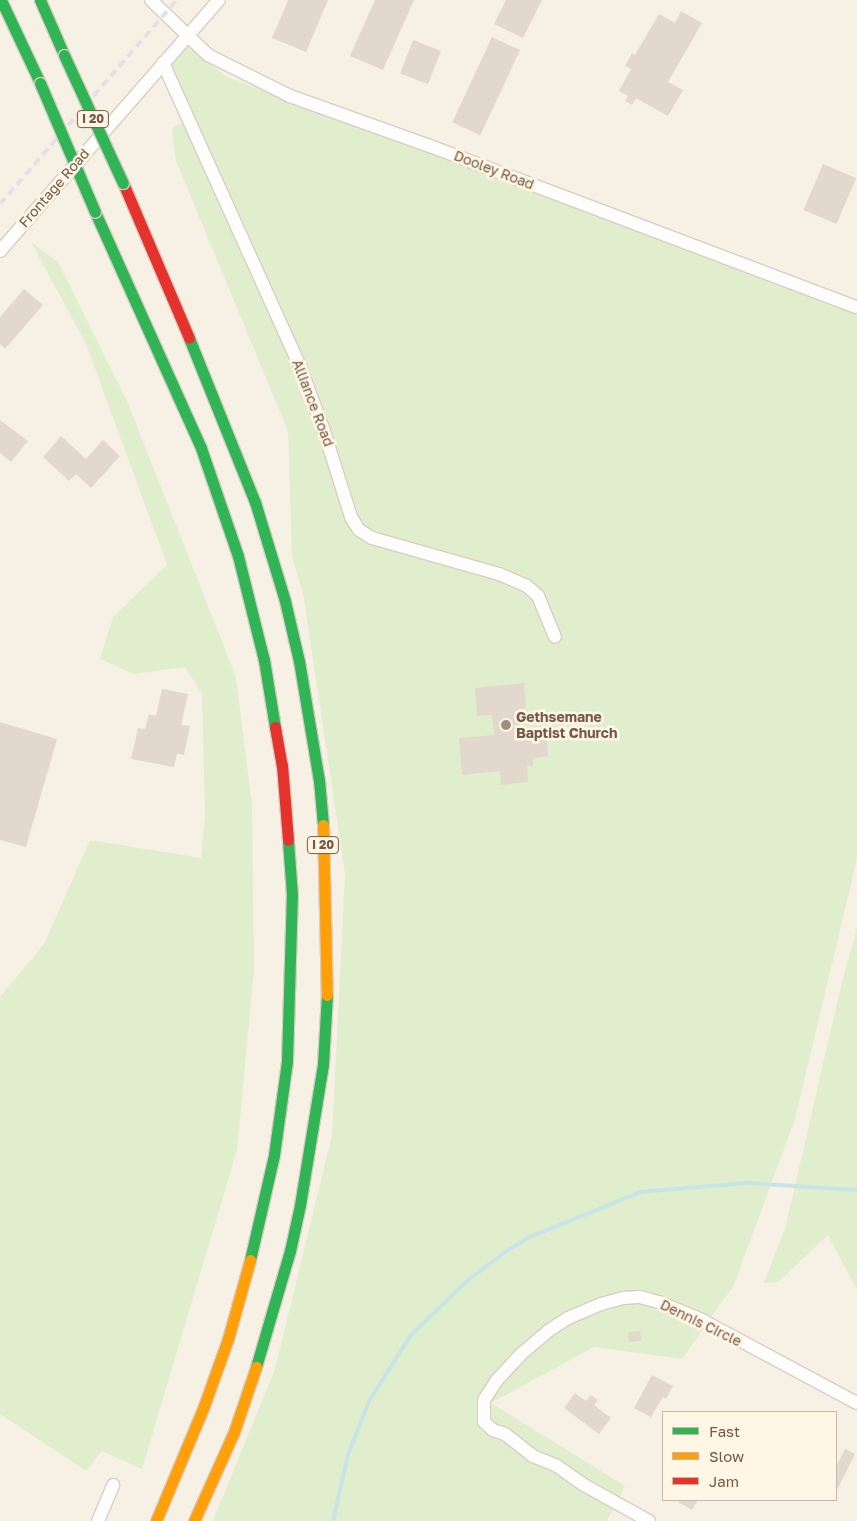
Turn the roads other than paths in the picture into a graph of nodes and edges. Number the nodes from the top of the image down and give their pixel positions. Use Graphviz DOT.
graph roads {
  1 [pos="1,0"];
  2 [pos="40,0"];
  3 [pos="151,0"];
  4 [pos="218,0"];
  5 [pos="187,35"];
  6 [pos="163,63"];
  7 [pos="0,250"];
  8 [pos="857,307"];
  9 [pos="555,637"];
  10 [pos="857,1402"];
  11 [pos="113,1485"];
  12 [pos="98,1521"];
  13 [pos="156,1521"];
  14 [pos="194,1521"];
  15 [pos="648,1521"];
  1 -- 13 [label="highway, I 20, bridge"];
  2 -- 14 [label="highway, I 20, bridge"];
  3 -- 5 [label="street, Dooley Road"];
  4 -- 5 [label="street, Frontage Road"];
  5 -- 6 [label="street, Frontage Road"];
  5 -- 8 [label="street, Dooley Road"];
  6 -- 7 [label="street, Frontage Road"];
  6 -- 9 [label="street, Alliance Road"];
  10 -- 15 [label="street, Dennis Circle"];
  11 -- 12 [label="street"];
}
